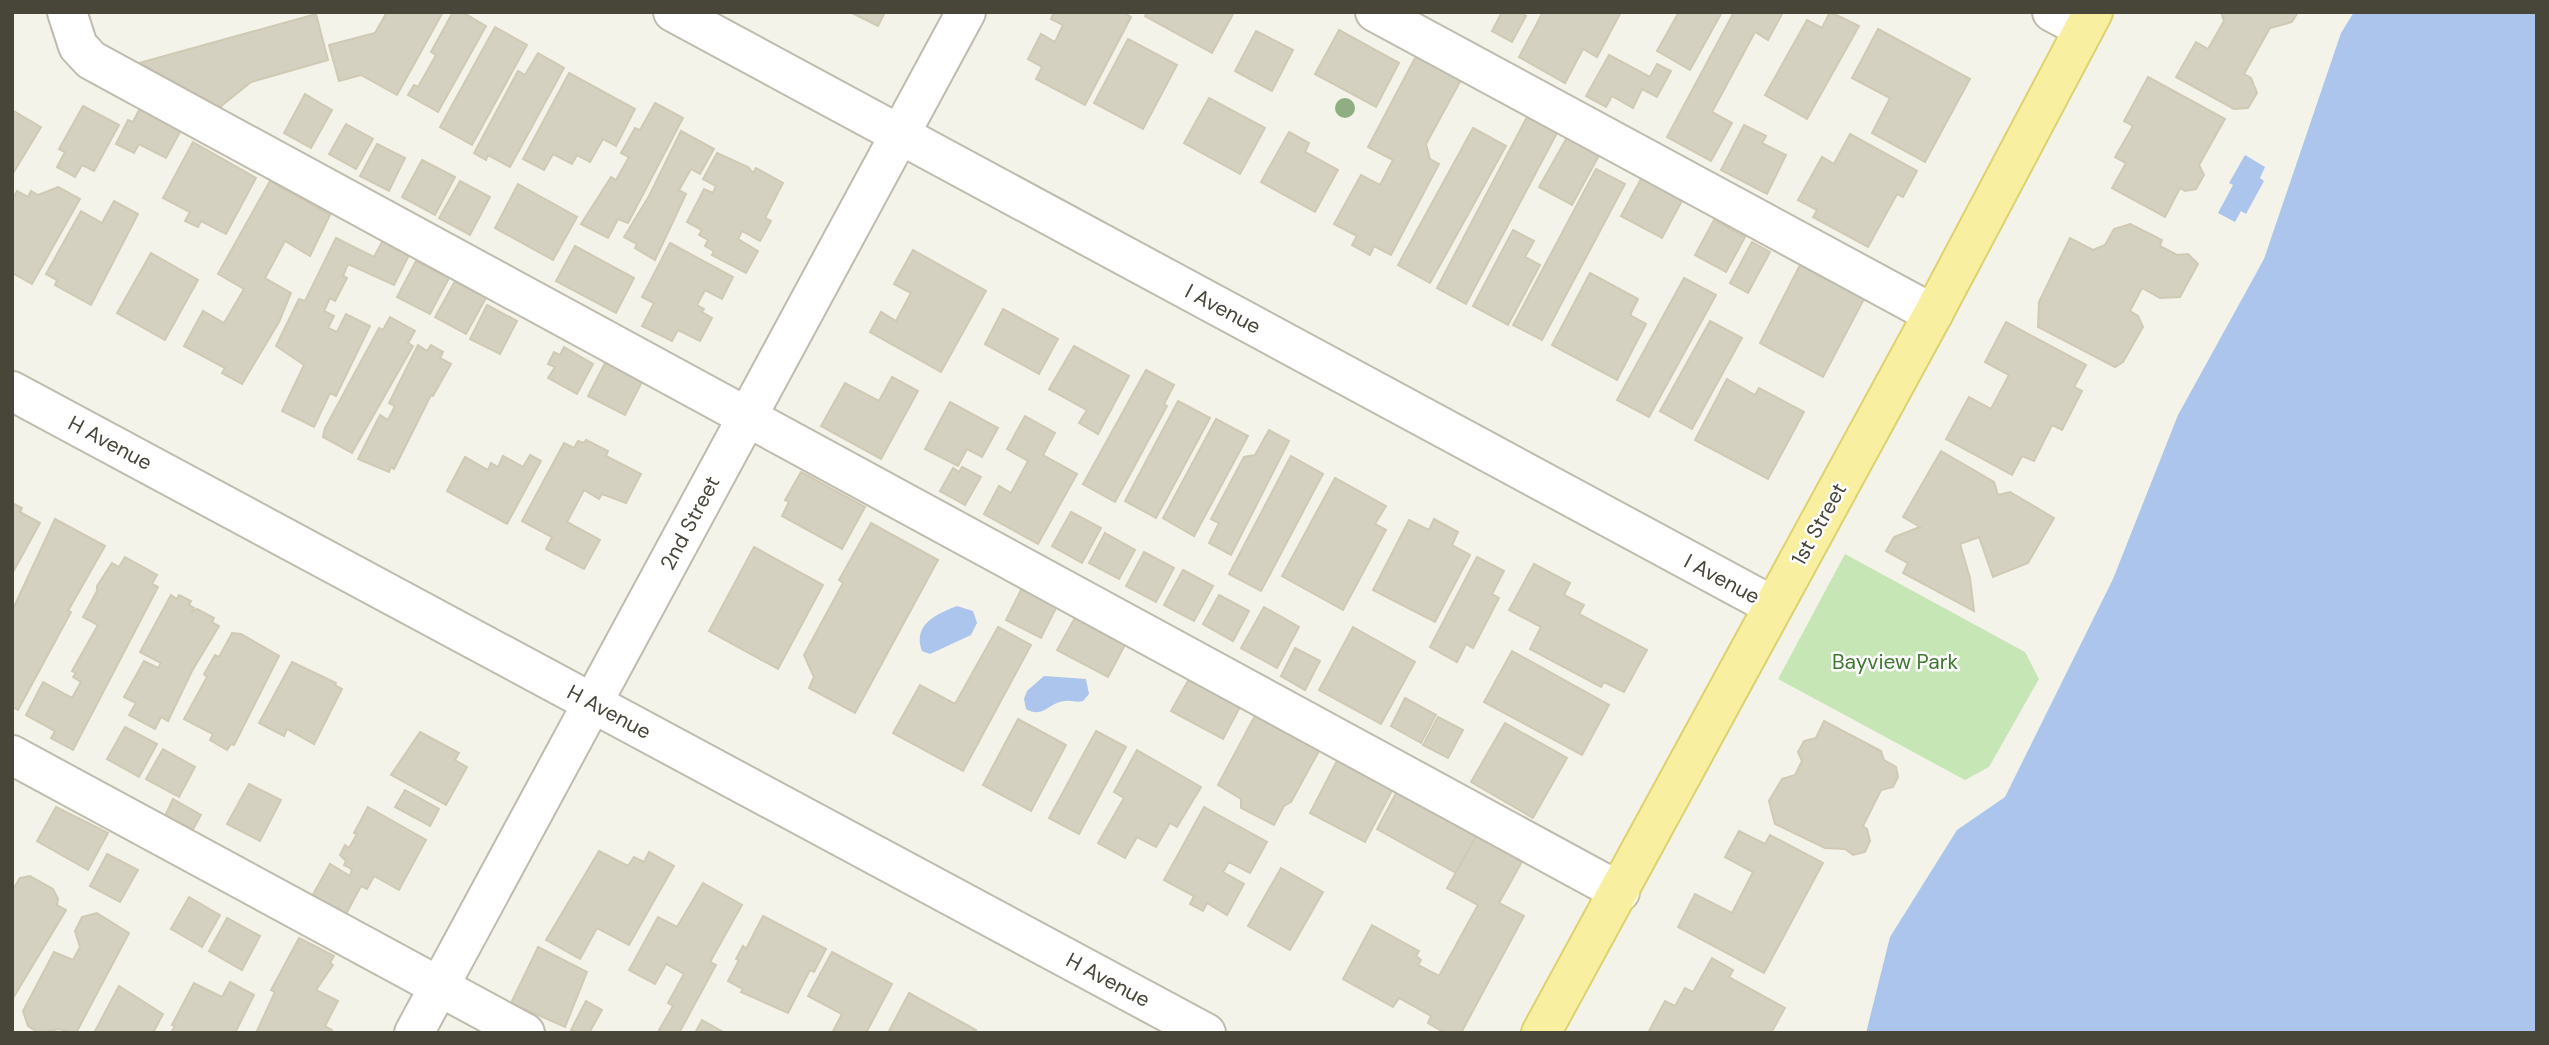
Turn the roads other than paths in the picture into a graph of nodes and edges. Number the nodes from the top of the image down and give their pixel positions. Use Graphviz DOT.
graph roads {
  1 [pos="67,12"];
  2 [pos="673,12"];
  3 [pos="966,12"];
  4 [pos="1375,12"];
  5 [pos="2076,18"];
  6 [pos="900,135"];
  7 [pos="1933,314"];
  8 [pos="12,391"];
  9 [pos="748,417"];
  10 [pos="1773,606"];
  11 [pos="593,703"];
  12 [pos="12,755"];
  13 [pos="1620,892"];
  14 [pos="439,986"];
  15 [pos="414,1033"];
  16 [pos="525,1033"];
  17 [pos="1206,1033"];
  18 [pos="1541,1033"];
  1 -- 9 [label="street"];
  2 -- 6 [label="street, I Avenue"];
  3 -- 6 [label="street, 2nd Street"];
  4 -- 7 [label="street"];
  5 -- 7 [label="main road, 1st Street"];
  6 -- 9 [label="street, 2nd Street"];
  6 -- 10 [label="street, I Avenue"];
  7 -- 10 [label="main road, 1st Street"];
  8 -- 11 [label="street, H Avenue"];
  9 -- 11 [label="street, 2nd Street"];
  9 -- 13 [label="street"];
  10 -- 13 [label="main road, 1st Street"];
  11 -- 14 [label="street, 2nd Street"];
  11 -- 17 [label="street, H Avenue"];
  12 -- 14 [label="street"];
  13 -- 18 [label="main road, 1st Street"];
  14 -- 15 [label="street, 2nd Street"];
  14 -- 16 [label="street"];
}
